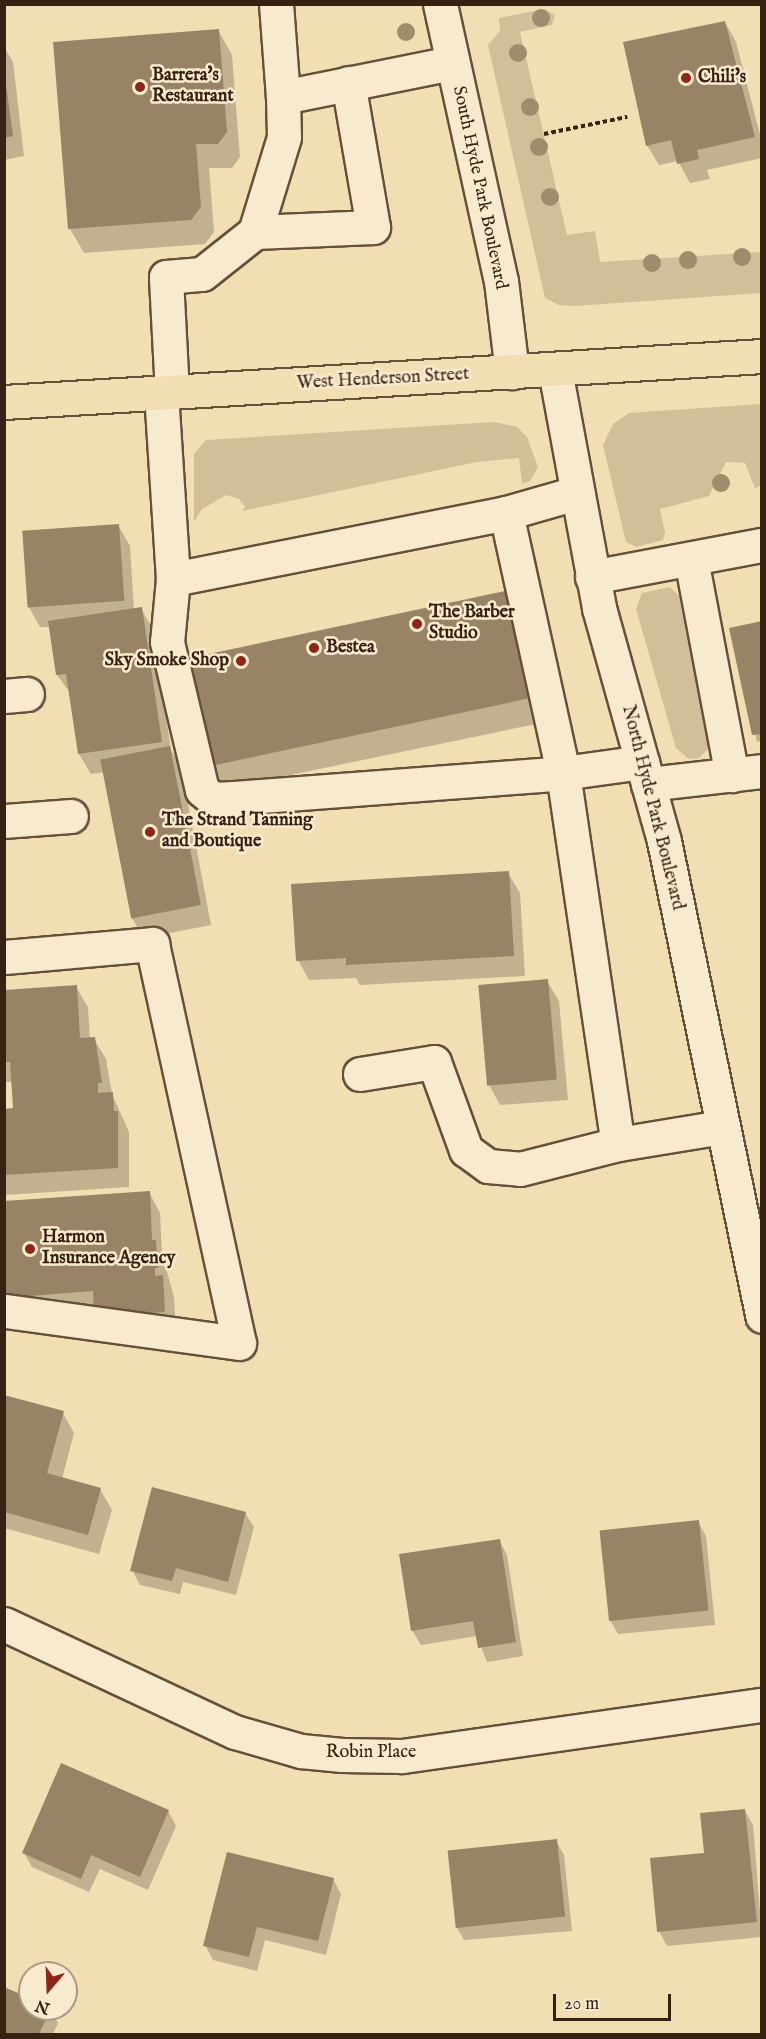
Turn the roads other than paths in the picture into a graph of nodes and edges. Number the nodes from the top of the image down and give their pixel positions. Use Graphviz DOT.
graph roads {
  1 [pos="276,4"];
  2 [pos="445,6"];
  3 [pos="452,63"];
  4 [pos="348,83"];
  5 [pos="283,97"];
  6 [pos="255,232"];
  7 [pos="762,356"];
  8 [pos="555,370"];
  9 [pos="512,372"];
  10 [pos="166,393"];
  11 [pos="4,402"];
  12 [pos="576,493"];
  13 [pos="506,513"];
  14 [pos="762,545"];
  15 [pos="691,559"];
  16 [pos="592,577"];
  17 [pos="173,579"];
  18 [pos="563,773"];
  19 [pos="645,773"];
  20 [pos="747,773"];
  21 [pos="71,816"];
  22 [pos="4,821"];
  23 [pos="4,957"];
  24 [pos="360,1074"];
  25 [pos="722,1127"];
  26 [pos="618,1144"];
  27 [pos="4,1311"];
  28 [pos="762,1316"];
  29 [pos="4,1624"];
  30 [pos="762,1705"];
  1 -- 5 [label="street"];
  2 -- 3 [label="street, South Hyde Park Boulevard"];
  3 -- 4 [label="street"];
  3 -- 9 [label="street, South Hyde Park Boulevard"];
  4 -- 5 [label="street"];
  4 -- 6 [label="street"];
  5 -- 6 [label="street"];
  6 -- 10 [label="street"];
  7 -- 8 [label="main road, West Henderson Street"];
  8 -- 9 [label="main road, West Henderson Street"];
  8 -- 12 [label="street, North Hyde Park Boulevard"];
  9 -- 10 [label="main road, West Henderson Street"];
  10 -- 11 [label="main road, West Henderson Street"];
  10 -- 17 [label="street"];
  12 -- 13 [label="street"];
  12 -- 16 [label="street, North Hyde Park Boulevard"];
  13 -- 17 [label="street"];
  13 -- 18 [label="street"];
  14 -- 15 [label="street"];
  15 -- 16 [label="street"];
  15 -- 20 [label="street"];
  16 -- 19 [label="street, North Hyde Park Boulevard"];
  17 -- 18 [label="street"];
  18 -- 19 [label="street"];
  18 -- 26 [label="street"];
  19 -- 20 [label="street"];
  19 -- 25 [label="street, North Hyde Park Boulevard"];
  21 -- 22 [label="street"];
  23 -- 27 [label="street"];
  24 -- 26 [label="street"];
  25 -- 26 [label="street"];
  25 -- 28 [label="street, North Hyde Park Boulevard"];
  29 -- 30 [label="street, Robin Place"];
}
